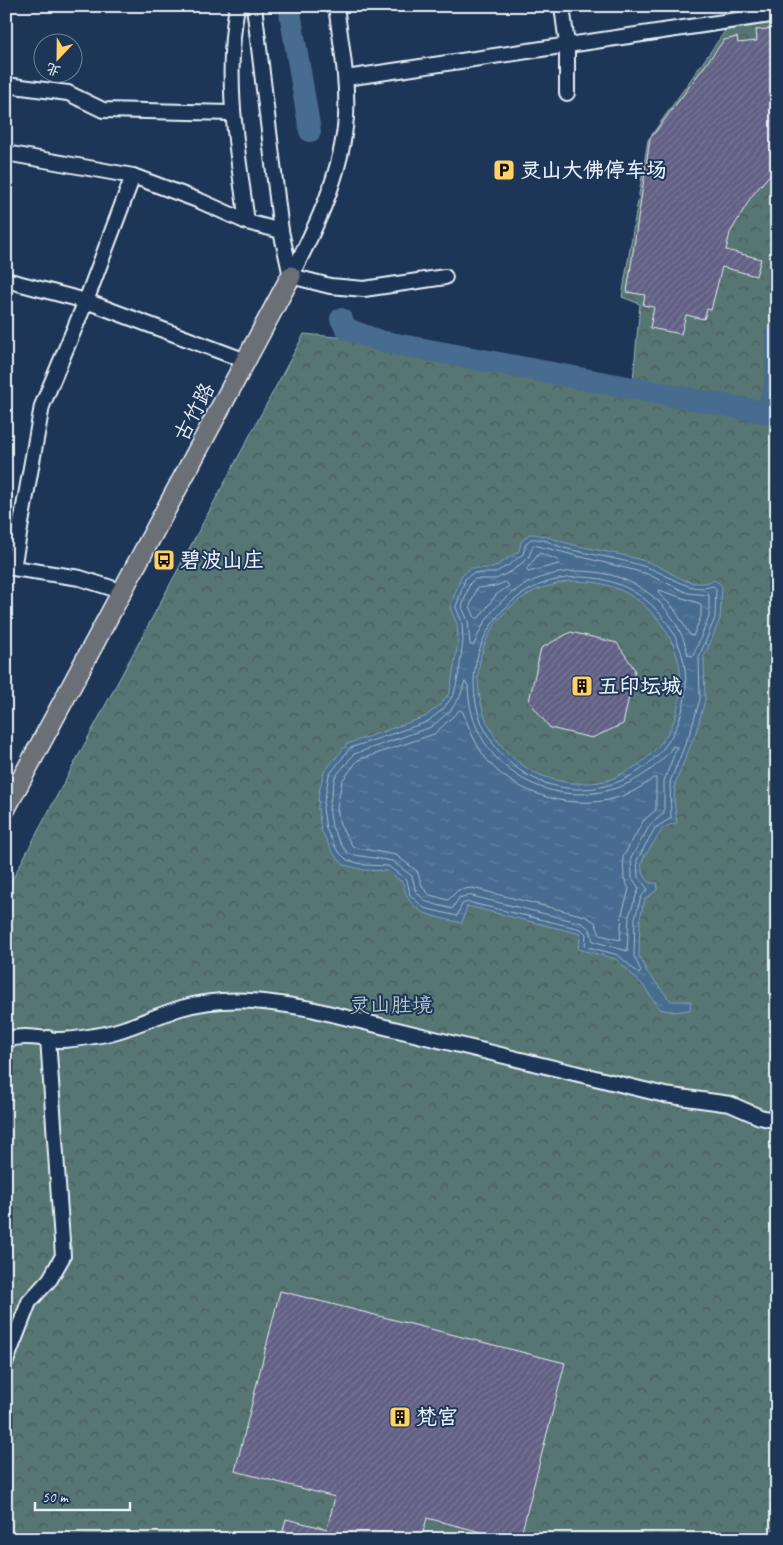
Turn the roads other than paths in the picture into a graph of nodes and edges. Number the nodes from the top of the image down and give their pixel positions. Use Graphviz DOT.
graph roads {
  1 [pos="237,6"];
  2 [pos="254,6"];
  3 [pos="336,6"];
  4 [pos="562,6"];
  5 [pos="777,14"];
  6 [pos="566,44"];
  7 [pos="346,78"];
  8 [pos="6,85"];
  9 [pos="567,93"];
  10 [pos="232,113"];
  11 [pos="6,153"];
  12 [pos="133,176"];
  13 [pos="247,222"];
  14 [pos="281,231"];
  15 [pos="291,276"];
  16 [pos="445,277"];
  17 [pos="6,280"];
  18 [pos="86,301"];
  19 [pos="246,361"];
  20 [pos="124,592"];
  21 [pos="6,808"];
  22 [pos="48,1038"];
  23 [pos="6,1040"];
  24 [pos="777,1121"];
  25 [pos="6,1362"];
  1 -- 10 [label="street"];
  2 -- 14 [label="street"];
  3 -- 7 [label="street"];
  4 -- 6 [label="street"];
  5 -- 6 [label="street"];
  6 -- 7 [label="street"];
  6 -- 9 [label="street"];
  7 -- 15 [label="street"];
  8 -- 10 [label="street"];
  10 -- 13 [label="street"];
  11 -- 12 [label="street"];
  12 -- 13 [label="street"];
  12 -- 18 [label="street"];
  13 -- 14 [label="street"];
  14 -- 15 [label="street"];
  15 -- 16 [label="street"];
  15 -- 19 [label="main road, 古竹路"];
  17 -- 18 [label="street"];
  18 -- 19 [label="street"];
  18 -- 20 [label="street"];
  19 -- 20 [label="main road, 古竹路"];
  20 -- 21 [label="main road, 古竹路"];
  22 -- 23 [label="street"];
  22 -- 24 [label="street"];
  22 -- 25 [label="street"];
}
